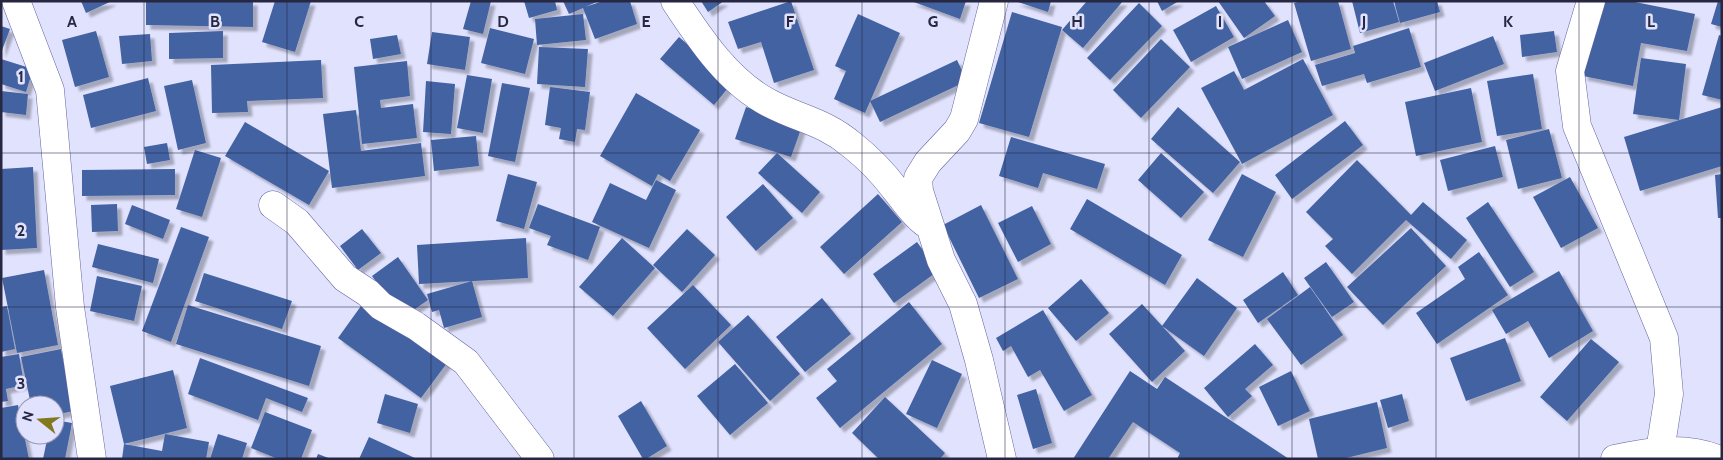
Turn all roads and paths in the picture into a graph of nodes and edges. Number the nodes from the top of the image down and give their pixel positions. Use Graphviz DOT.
graph roads {
  1 [pos="16,1"];
  2 [pos="675,1"];
  3 [pos="994,1"];
  4 [pos="1591,1"];
  5 [pos="273,205"];
  6 [pos="929,226"];
  7 [pos="1660,451"];
  8 [pos="92,459"];
  9 [pos="540,459"];
  10 [pos="1002,459"];
  11 [pos="1615,459"];
  12 [pos="1718,459"];
  1 -- 8 [label="street"];
  2 -- 6 [label="street"];
  3 -- 6 [label="street"];
  4 -- 7 [label="street"];
  5 -- 9 [label="street"];
  6 -- 10 [label="street"];
  7 -- 11 [label="street"];
  7 -- 12 [label="street"];
}
